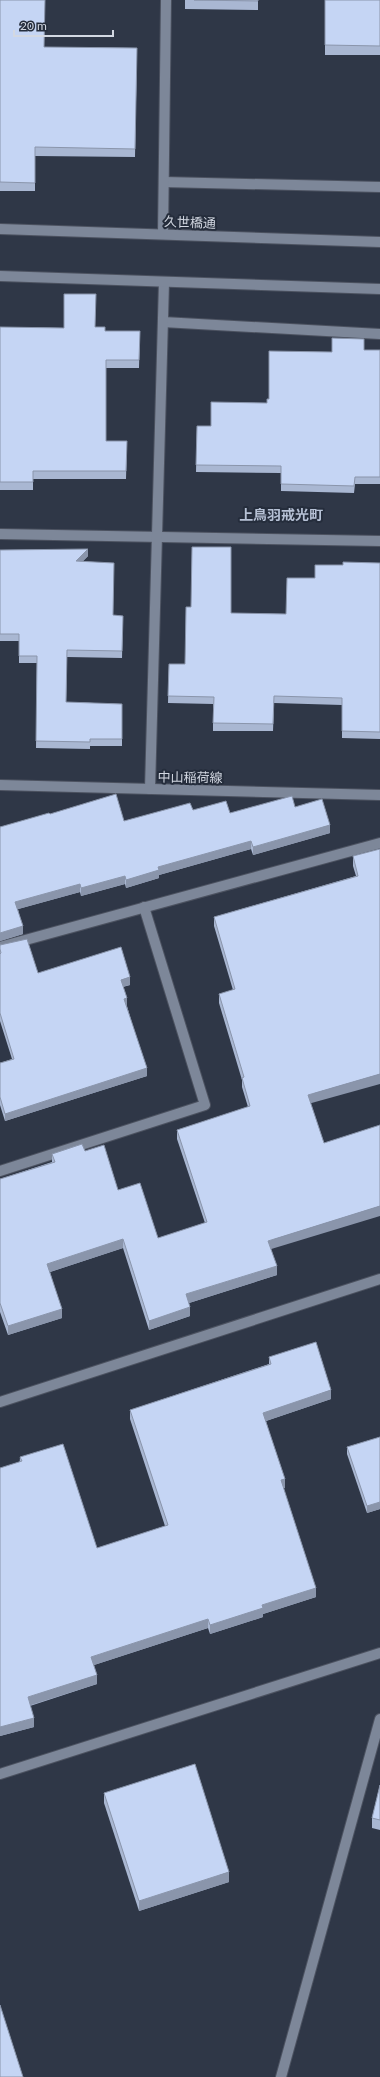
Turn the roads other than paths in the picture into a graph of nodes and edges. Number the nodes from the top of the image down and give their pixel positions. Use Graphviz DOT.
graph roads {
  1 [pos="166,0"];
  2 [pos="164,182"];
  3 [pos="380,187"];
  4 [pos="0,229"];
  5 [pos="163,234"];
  6 [pos="380,242"];
  7 [pos="0,276"];
  8 [pos="164,282"];
  9 [pos="380,289"];
  10 [pos="162,322"];
  11 [pos="380,334"];
  12 [pos="0,534"];
  13 [pos="158,537"];
  14 [pos="380,541"];
  15 [pos="0,785"];
  16 [pos="150,789"];
  17 [pos="380,795"];
  18 [pos="380,843"];
  19 [pos="144,907"];
  20 [pos="0,947"];
  21 [pos="0,1170"];
  22 [pos="380,1279"];
  23 [pos="0,1402"];
  24 [pos="380,1653"];
  25 [pos="380,1719"];
  26 [pos="0,1774"];
  27 [pos="281,2077"];
  1 -- 2 [label="street"];
  2 -- 3 [label="street"];
  2 -- 5 [label="street"];
  4 -- 5 [label="street, 久世橋通"];
  5 -- 6 [label="street, 久世橋通"];
  7 -- 8 [label="street"];
  8 -- 9 [label="street"];
  8 -- 10 [label="street"];
  10 -- 11 [label="street"];
  10 -- 13 [label="street"];
  12 -- 13 [label="street"];
  13 -- 14 [label="street"];
  13 -- 16 [label="street"];
  15 -- 16 [label="street, 中山稲荷線"];
  16 -- 17 [label="street, 中山稲荷線"];
  18 -- 19 [label="street"];
  19 -- 20 [label="street"];
  19 -- 21 [label="street"];
  22 -- 23 [label="street"];
  24 -- 26 [label="street"];
  25 -- 27 [label="street"];
}
